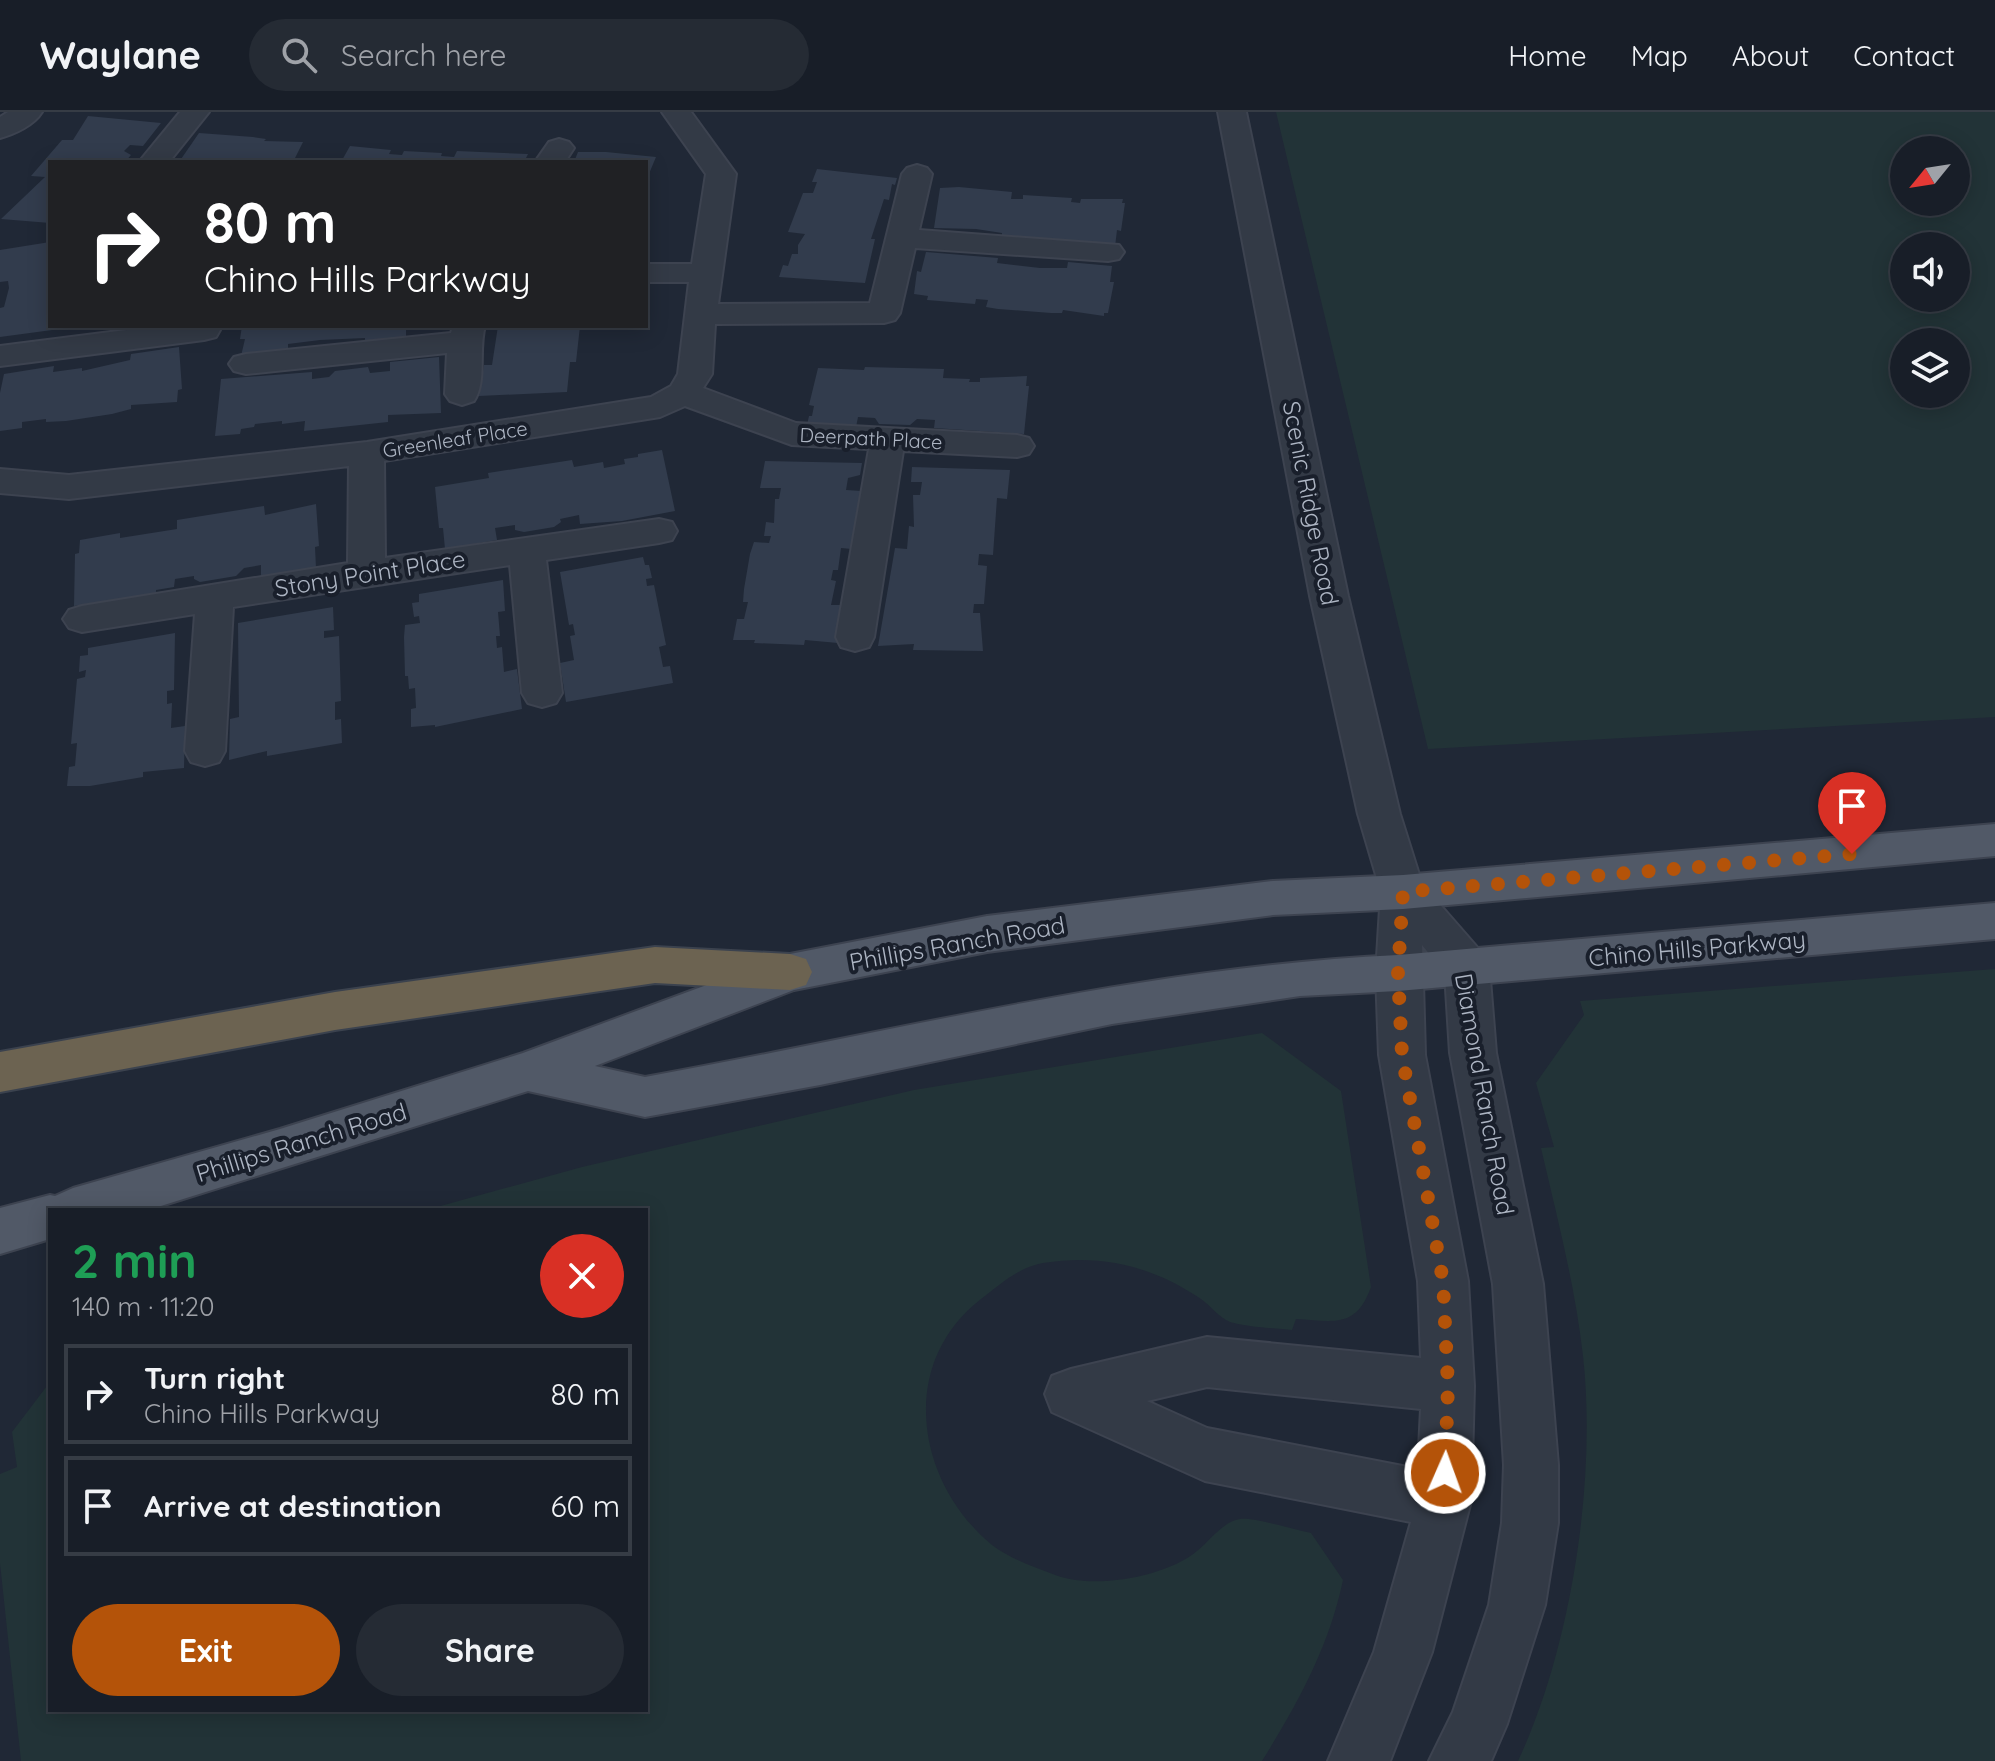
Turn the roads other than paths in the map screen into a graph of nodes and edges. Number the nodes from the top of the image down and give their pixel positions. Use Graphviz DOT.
graph roads {
  1 [pos="28,112"];
  2 [pos="195,112"];
  3 [pos="676,112"];
  4 [pos="1232,112"];
  5 [pos="0,129"];
  6 [pos="156,160"];
  7 [pos="917,174"];
  8 [pos="903,238"];
  9 [pos="1108,252"];
  10 [pos="648,273"];
  11 [pos="706,273"];
  12 [pos="700,314"];
  13 [pos="204,330"];
  14 [pos="466,333"];
  15 [pos="105,334"];
  16 [pos="0,356"];
  17 [pos="246,364"];
  18 [pos="683,393"];
  19 [pos="462,394"];
  20 [pos="888,439"];
  21 [pos="1017,446"];
  22 [pos="367,453"];
  23 [pos="3,485"];
  24 [pos="659,531"];
  25 [pos="527,550"];
  26 [pos="366,573"];
  27 [pos="215,598"];
  28 [pos="82,619"];
  29 [pos="855,637"];
  30 [pos="542,693"];
  31 [pos="205,751"];
  32 [pos="1995,840"];
  33 [pos="1403,892"];
  34 [pos="1995,921"];
  35 [pos="1467,967"];
  36 [pos="790,972"];
  37 [pos="1398,973"];
  38 [pos="528,1071"];
  39 [pos="0,1072"];
  40 [pos="80,1208"];
  41 [pos="48,1218"];
  42 [pos="0,1231"];
  43 [pos="1448,1386"];
  44 [pos="1444,1501"];
  45 [pos="1358,1761"];
  46 [pos="1459,1761"];
  1 -- 5 [label="street"];
  2 -- 6 [label="street"];
  3 -- 11 [label="street"];
  4 -- 33 [label="street, Scenic Ridge Road"];
  7 -- 8 [label="street"];
  8 -- 9 [label="street"];
  8 -- 12 [label="street"];
  10 -- 11 [label="street"];
  11 -- 12 [label="street"];
  12 -- 18 [label="street"];
  13 -- 15 [label="street"];
  14 -- 17 [label="street"];
  14 -- 19 [label="street"];
  15 -- 16 [label="street"];
  18 -- 20 [label="street, Deerpath Place"];
  18 -- 22 [label="street, Greenleaf Place"];
  20 -- 21 [label="street, Deerpath Place"];
  20 -- 29 [label="street"];
  22 -- 23 [label="street, Greenleaf Place"];
  22 -- 26 [label="street"];
  24 -- 25 [label="street, Stony Point Place"];
  25 -- 26 [label="street, Stony Point Place"];
  25 -- 30 [label="street"];
  26 -- 27 [label="street, Stony Point Place"];
  27 -- 28 [label="street, Stony Point Place"];
  27 -- 31 [label="street"];
  32 -- 33 [label="main road"];
  33 -- 35 [label="street, Diamond Ranch Road"];
  33 -- 36 [label="main road, Phillips Ranch Road"];
  33 -- 37 [label="street"];
  34 -- 35 [label="main road, Chino Hills Parkway"];
  35 -- 37 [label="main road, Chino Hills Parkway"];
  35 -- 46 [label="street, Diamond Ranch Road"];
  36 -- 38 [label="main road, Phillips Ranch Road"];
  36 -- 39 [label="highway"];
  37 -- 38 [label="main road"];
  37 -- 43 [label="street"];
  38 -- 40 [label="main road, Phillips Ranch Road"];
  41 -- 42 [label="main road"];
  43 -- 44 [label="street"];
  43 -- 44 [label="street"];
  44 -- 45 [label="street"];
}
